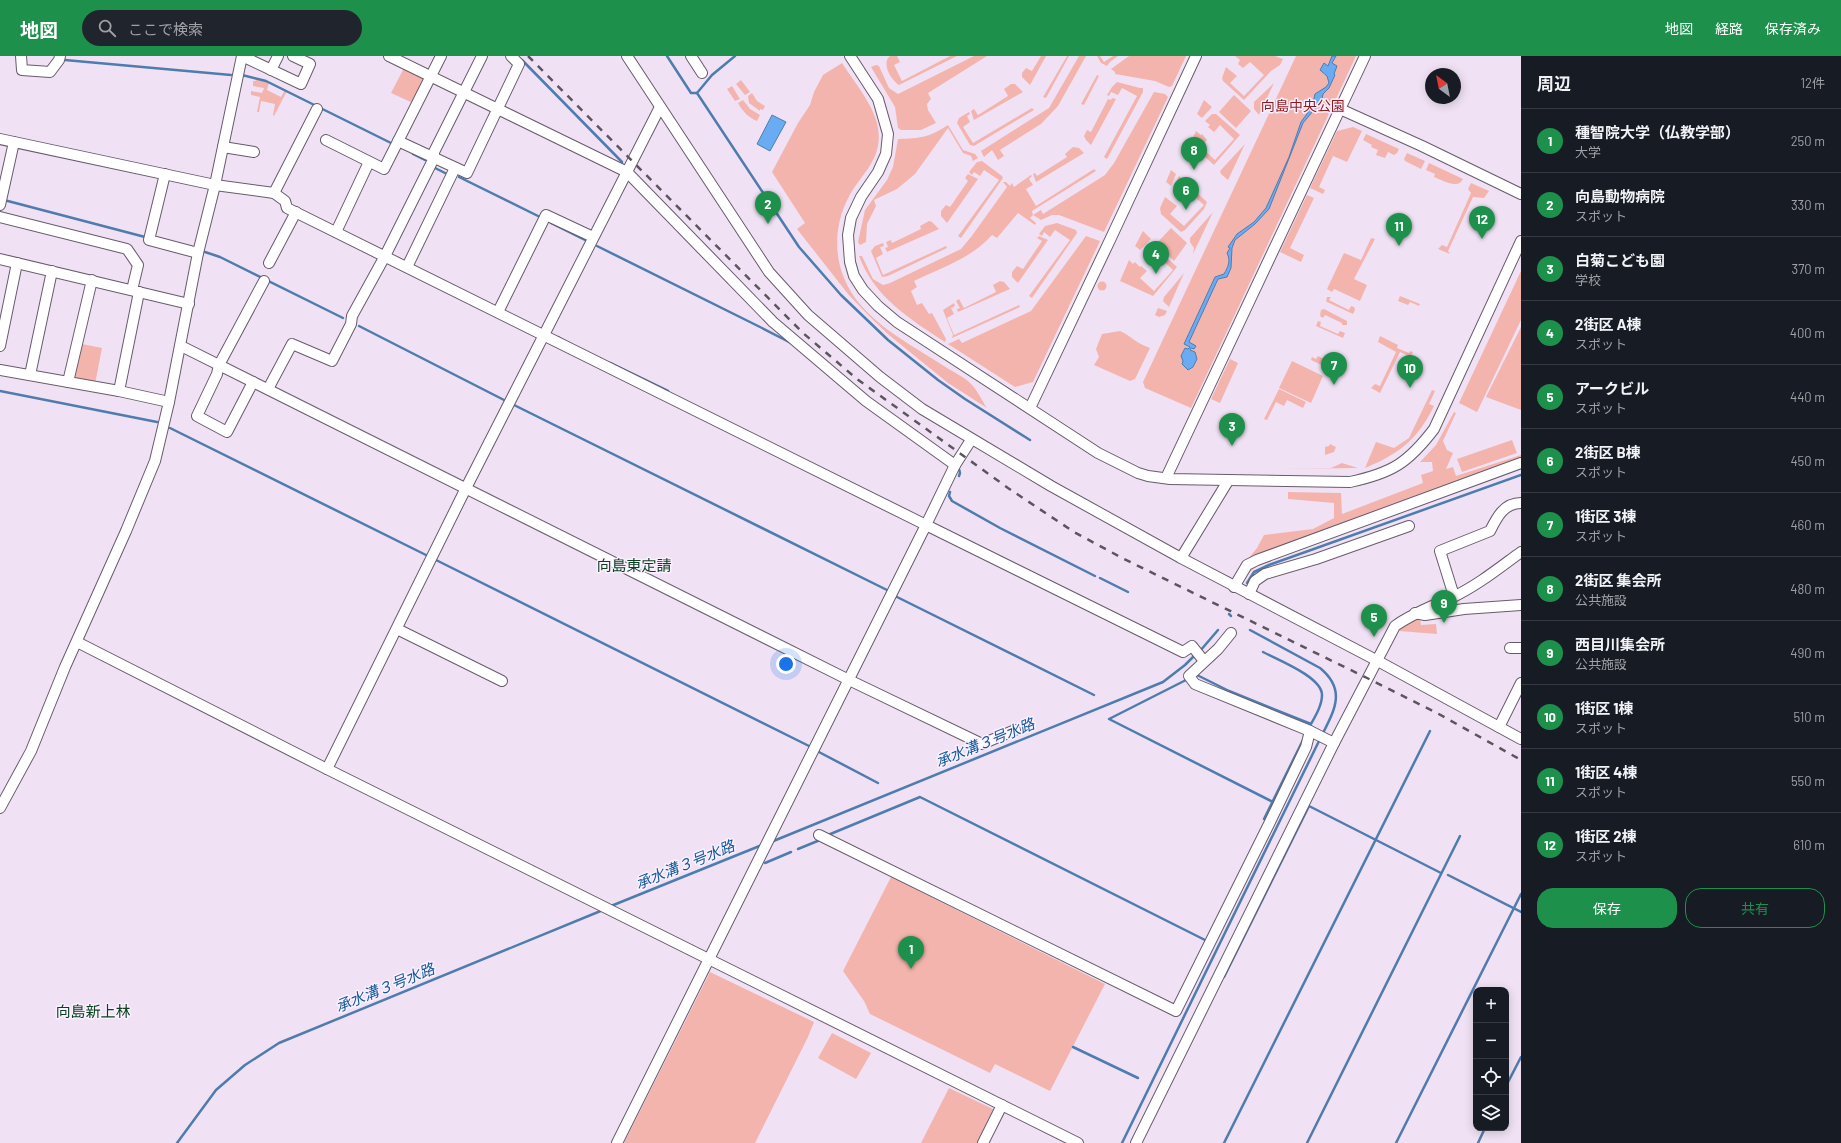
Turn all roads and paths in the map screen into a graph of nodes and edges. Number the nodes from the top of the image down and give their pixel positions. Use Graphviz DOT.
graph roads {
  1 [pos="21,56"];
  2 [pos="60,56"];
  3 [pos="278,56"];
  4 [pos="293,56"];
  5 [pos="441,56"];
  6 [pos="482,56"];
  7 [pos="511,56"];
  8 [pos="628,56"];
  9 [pos="691,56"];
  10 [pos="850,56"];
  11 [pos="1196,56"];
  12 [pos="1365,56"];
  13 [pos="393,57"];
  14 [pos="271,70"];
  15 [pos="702,73"];
  16 [pos="431,76"];
  17 [pos="465,93"];
  18 [pos="660,107"];
  19 [pos="317,109"];
  20 [pos="497,109"];
  21 [pos="1340,109"];
  22 [pos="0,139"];
  23 [pos="326,140"];
  24 [pos="398,141"];
  25 [pos="14,142"];
  26 [pos="223,147"];
  27 [pos="254,152"];
  28 [pos="434,158"];
  29 [pos="369,162"];
  30 [pos="455,168"];
  31 [pos="627,172"];
  32 [pos="165,174"];
  33 [pos="215,185"];
  34 [pos="274,194"];
  35 [pos="1521,194"];
  36 [pos="0,205"];
  37 [pos="296,212"];
  38 [pos="0,217"];
  39 [pos="336,232"];
  40 [pos="593,237"];
  41 [pos="1521,242"];
  42 [pos="198,253"];
  43 [pos="385,256"];
  44 [pos="0,258"];
  45 [pos="17,263"];
  46 [pos="269,263"];
  47 [pos="407,267"];
  48 [pos="52,271"];
  49 [pos="92,280"];
  50 [pos="264,281"];
  51 [pos="135,291"];
  52 [pos="189,304"];
  53 [pos="498,312"];
  54 [pos="544,335"];
  55 [pos="0,346"];
  56 [pos="181,346"];
  57 [pos="219,365"];
  58 [pos="0,370"];
  59 [pos="30,376"];
  60 [pos="68,382"];
  61 [pos="253,382"];
  62 [pos="268,389"];
  63 [pos="119,391"];
  64 [pos="169,402"];
  65 [pos="1030,408"];
  66 [pos="971,440"];
  67 [pos="1521,463"];
  68 [pos="955,465"];
  69 [pos="1166,478"];
  70 [pos="1228,481"];
  71 [pos="466,488"];
  72 [pos="1521,504"];
  73 [pos="926,525"];
  74 [pos="1409,526"];
  75 [pos="1521,552"];
  76 [pos="1181,558"];
  77 [pos="1234,587"];
  78 [pos="1247,594"];
  79 [pos="1454,596"];
  80 [pos="1521,605"];
  81 [pos="1415,614"];
  82 [pos="397,629"];
  83 [pos="1231,633"];
  84 [pos="77,642"];
  85 [pos="1510,648"];
  86 [pos="1521,648"];
  87 [pos="1203,660"];
  88 [pos="1376,660"];
  89 [pos="849,680"];
  90 [pos="502,681"];
  91 [pos="1521,683"];
  92 [pos="1499,727"];
  93 [pos="1015,730"];
  94 [pos="1312,732"];
  95 [pos="1521,739"];
  96 [pos="1330,741"];
  97 [pos="326,769"];
  98 [pos="0,808"];
  99 [pos="819,834"];
  100 [pos="709,958"];
  101 [pos="1002,1105"];
  102 [pos="617,1143"];
  103 [pos="983,1143"];
  104 [pos="1078,1143"];
  105 [pos="1136,1143"];
  1 -- 2 [label="street"];
  3 -- 14 [label="street"];
  4 -- 14 [label="street"];
  5 -- 16 [label="street"];
  6 -- 17 [label="street"];
  7 -- 20 [label="street"];
  8 -- 18 [label="street"];
  9 -- 15 [label="street"];
  10 -- 65 [label="street"];
  11 -- 65 [label="street"];
  12 -- 21 [label="street"];
  13 -- 16 [label="street"];
  14 -- 26 [label="street"];
  16 -- 17 [label="street"];
  16 -- 24 [label="street"];
  17 -- 20 [label="street"];
  17 -- 28 [label="street"];
  18 -- 31 [label="street"];
  18 -- 66 [label="street"];
  19 -- 34 [label="street"];
  20 -- 30 [label="street"];
  20 -- 31 [label="street"];
  21 -- 35 [label="street"];
  21 -- 69 [label="street"];
  22 -- 25 [label="street"];
  23 -- 29 [label="street"];
  24 -- 28 [label="street"];
  24 -- 29 [label="street"];
  25 -- 32 [label="street"];
  25 -- 36 [label="street"];
  26 -- 27 [label="street"];
  26 -- 33 [label="street"];
  28 -- 30 [label="street"];
  28 -- 43 [label="street"];
  29 -- 39 [label="street"];
  30 -- 47 [label="street"];
  31 -- 40 [label="street"];
  31 -- 68 [label="street"];
  32 -- 33 [label="street"];
  32 -- 42 [label="street"];
  33 -- 34 [label="street"];
  33 -- 42 [label="street"];
  34 -- 37 [label="street"];
  37 -- 39 [label="street"];
  37 -- 46 [label="street"];
  38 -- 51 [label="street"];
  39 -- 43 [label="street"];
  40 -- 53 [label="street"];
  40 -- 54 [label="street"];
  41 -- 70 [label="street"];
  42 -- 52 [label="street"];
  43 -- 47 [label="street"];
  43 -- 62 [label="street"];
  44 -- 45 [label="street"];
  45 -- 48 [label="street"];
  45 -- 55 [label="street"];
  47 -- 53 [label="street"];
  48 -- 49 [label="street"];
  48 -- 59 [label="street"];
  49 -- 51 [label="street"];
  49 -- 60 [label="street"];
  50 -- 57 [label="street"];
  51 -- 52 [label="street"];
  51 -- 63 [label="street"];
  52 -- 56 [label="street"];
  53 -- 54 [label="street"];
  54 -- 71 [label="street"];
  54 -- 73 [label="street"];
  56 -- 57 [label="street"];
  56 -- 64 [label="street"];
  57 -- 61 [label="street"];
  57 -- 61 [label="street"];
  58 -- 59 [label="street"];
  59 -- 60 [label="street"];
  60 -- 63 [label="street"];
  61 -- 62 [label="street"];
  62 -- 71 [label="street"];
  63 -- 64 [label="street"];
  64 -- 84 [label="street"];
  65 -- 69 [label="street"];
  66 -- 68 [label="street"];
  66 -- 76 [label="street"];
  67 -- 77 [label="street"];
  68 -- 73 [label="street"];
  69 -- 70 [label="street"];
  70 -- 76 [label="street"];
  71 -- 82 [label="street"];
  71 -- 89 [label="street"];
  72 -- 79 [label="street"];
  73 -- 87 [label="street"];
  73 -- 89 [label="street"];
  74 -- 78 [label="street"];
  75 -- 79 [label="street"];
  76 -- 77 [label="street"];
  77 -- 78 [label="street"];
  78 -- 88 [label="street"];
  79 -- 81 [label="street"];
  80 -- 81 [label="street"];
  81 -- 88 [label="street"];
  82 -- 90 [label="street"];
  82 -- 97 [label="street"];
  83 -- 87 [label="street"];
  84 -- 97 [label="street"];
  84 -- 98 [label="street"];
  85 -- 86 [label="street"];
  87 -- 94 [label="street"];
  88 -- 92 [label="street"];
  88 -- 96 [label="street"];
  89 -- 93 [label="street"];
  89 -- 100 [label="street"];
  91 -- 92 [label="street"];
  92 -- 95 [label="street"];
  94 -- 96 [label="street"];
  94 -- 99 [label="street"];
  96 -- 105 [label="street"];
  97 -- 100 [label="street"];
  100 -- 101 [label="street"];
  100 -- 102 [label="street"];
  101 -- 103 [label="street"];
  101 -- 104 [label="street"];
}
